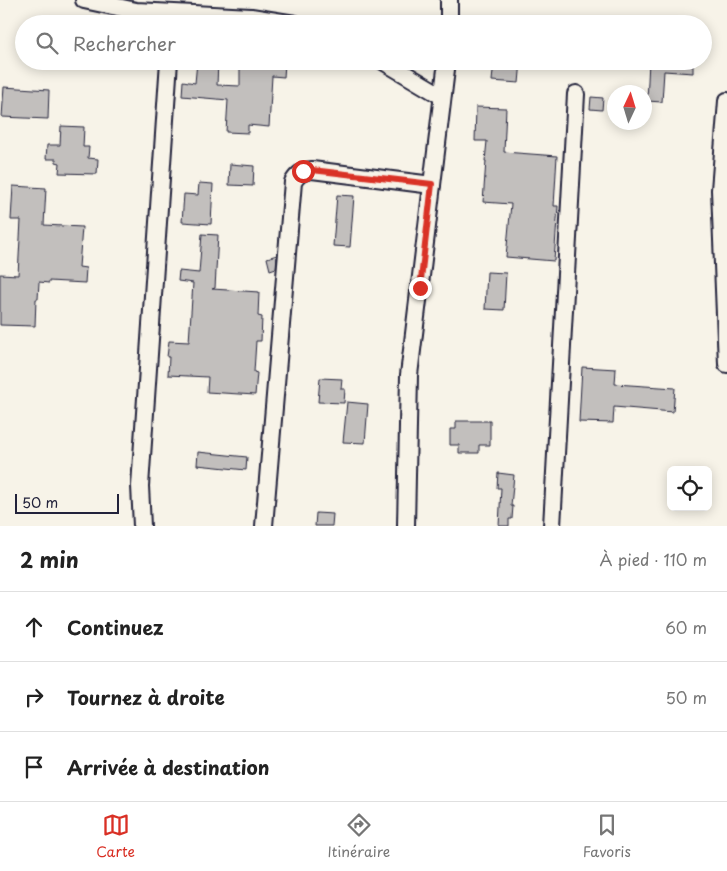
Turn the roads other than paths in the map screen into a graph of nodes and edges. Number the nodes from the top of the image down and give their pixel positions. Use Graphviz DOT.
graph roads {
  1 [pos="84,0"];
  2 [pos="449,0"];
  3 [pos="172,12"];
  4 [pos="219,15"];
  5 [pos="449,15"];
  6 [pos="168,70"];
  7 [pos="398,70"];
  8 [pos="446,70"];
  9 [pos="576,94"];
  10 [pos="442,96"];
  11 [pos="727,101"];
  12 [pos="432,184"];
  13 [pos="727,364"];
  14 [pos="142,526"];
  15 [pos="264,526"];
  16 [pos="406,526"];
  17 [pos="552,526"];
  1 -- 3 [label="street"];
  2 -- 5 [label="street"];
  3 -- 4 [label="street"];
  6 -- 14 [label="street"];
  7 -- 10 [label="street"];
  8 -- 10 [label="street"];
  9 -- 17 [label="street"];
  10 -- 12 [label="street"];
  11 -- 13 [label="street"];
  12 -- 15 [label="street"];
  12 -- 16 [label="street"];
}
